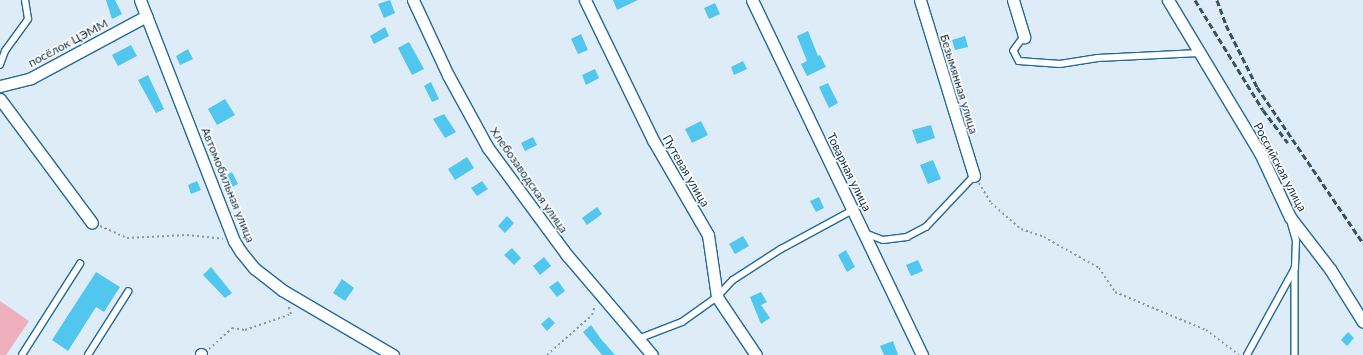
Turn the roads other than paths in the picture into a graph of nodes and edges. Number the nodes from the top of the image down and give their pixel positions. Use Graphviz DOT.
graph roads {
  1 [pos="26,0"];
  2 [pos="140,0"];
  3 [pos="413,0"];
  4 [pos="585,0"];
  5 [pos="752,0"];
  6 [pos="920,0"];
  7 [pos="1014,0"];
  8 [pos="1168,0"];
  9 [pos="146,16"];
  10 [pos="1024,37"];
  11 [pos="1199,53"];
  12 [pos="0,65"];
  13 [pos="0,86"];
  14 [pos="0,99"];
  15 [pos="974,176"];
  16 [pos="854,210"];
  17 [pos="1290,217"];
  18 [pos="92,222"];
  19 [pos="864,233"];
  20 [pos="80,264"];
  21 [pos="1295,268"];
  22 [pos="128,292"];
  23 [pos="717,297"];
  24 [pos="1363,322"];
  25 [pos="638,339"];
  26 [pos="22,355"];
  27 [pos="88,355"];
  28 [pos="393,355"];
  29 [pos="652,355"];
  30 [pos="756,355"];
  31 [pos="922,355"];
  32 [pos="1247,355"];
  33 [pos="1295,355"];
  1 -- 12 [label="lane"];
  2 -- 9 [label="street, Автомобильная улица"];
  3 -- 25 [label="street, Хлебозаводская улица"];
  4 -- 23 [label="street, Путевая улица"];
  5 -- 16 [label="street, Товарная улица"];
  6 -- 15 [label="street, Безымянная улица"];
  7 -- 10 [label="street"];
  8 -- 11 [label="street, Российская улица"];
  9 -- 13 [label="street, посёлок ЦЭММ"];
  9 -- 28 [label="street, Автомобильная улица"];
  10 -- 11 [label="lane"];
  11 -- 17 [label="street, Российская улица"];
  14 -- 18 [label="street"];
  15 -- 19 [label="lane"];
  16 -- 19 [label="street, Товарная улица"];
  16 -- 23 [label="lane"];
  17 -- 21 [label="lane"];
  17 -- 24 [label="street, Российская улица"];
  19 -- 31 [label="street, Товарная улица"];
  20 -- 26 [label="lane"];
  21 -- 32 [label="lane"];
  21 -- 33 [label="lane"];
  22 -- 27 [label="lane"];
  23 -- 25 [label="lane"];
  23 -- 30 [label="street, Путевая улица"];
  25 -- 29 [label="street, Хлебозаводская улица"];
}
